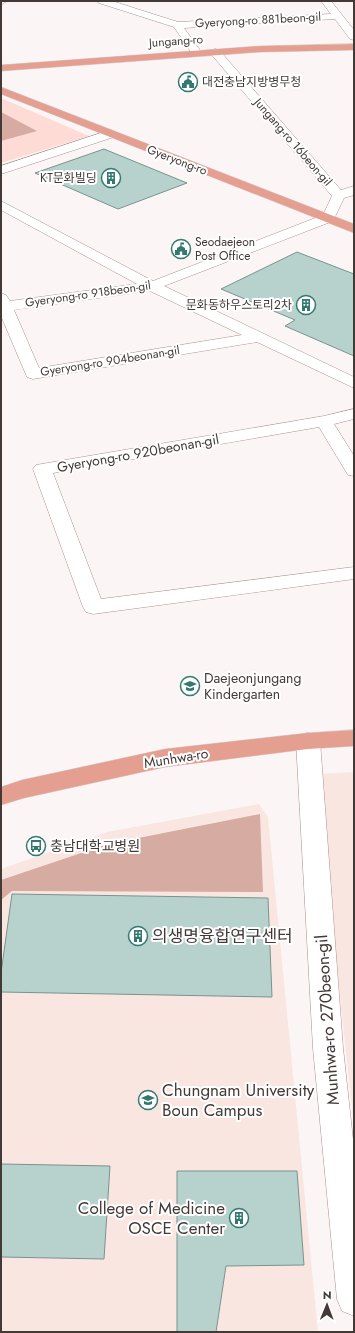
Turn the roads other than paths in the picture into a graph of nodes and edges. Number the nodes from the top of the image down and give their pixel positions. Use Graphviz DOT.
graph roads {
  1 [pos="102,1"];
  2 [pos="109,1"];
  3 [pos="326,1"];
  4 [pos="338,16"];
  5 [pos="177,24"];
  6 [pos="354,37"];
  7 [pos="354,47"];
  8 [pos="215,52"];
  9 [pos="197,53"];
  10 [pos="1,60"];
  11 [pos="92,60"];
  12 [pos="1,68"];
  13 [pos="1,90"];
  14 [pos="1,93"];
  15 [pos="14,95"];
  16 [pos="110,134"];
  17 [pos="1,170"];
  18 [pos="354,190"];
  19 [pos="339,196"];
  20 [pos="1,205"];
  21 [pos="328,218"];
  22 [pos="354,229"];
  23 [pos="152,286"];
  24 [pos="2,304"];
  25 [pos="260,337"];
  26 [pos="354,383"];
  27 [pos="354,414"];
  28 [pos="324,421"];
  29 [pos="354,471"];
  30 [pos="354,573"];
  31 [pos="354,738"];
  32 [pos="308,741"];
  33 [pos="1,796"];
  34 [pos="354,1299"];
  1 -- 2 [label="street"];
  1 -- 5 [label="street"];
  3 -- 4 [label="street"];
  4 -- 5 [label="street, Gyeryong-ro 881beon-gil"];
  4 -- 6 [label="street"];
  5 -- 9 [label="street"];
  7 -- 8 [label="main road, Jungang-ro"];
  8 -- 9 [label="main road, Jungang-ro"];
  8 -- 19 [label="street, Jungang-ro 16beon-gil"];
  9 -- 11 [label="main road, Jungang-ro"];
  10 -- 11 [label="main road"];
  11 -- 12 [label="main road, Jungang-ro"];
  11 -- 15 [label="main road"];
  13 -- 15 [label="main road, Gyeryong-ro"];
  14 -- 15 [label="main road"];
  15 -- 16 [label="main road, Gyeryong-ro"];
  16 -- 17 [label="street"];
  16 -- 21 [label="main road, Gyeryong-ro"];
  18 -- 19 [label="street"];
  19 -- 21 [label="street"];
  20 -- 23 [label="street"];
  21 -- 22 [label="main road, Gyeryong-ro"];
  21 -- 23 [label="street, Gyeryong-ro 918beon-gil"];
  23 -- 24 [label="street, Gyeryong-ro 918beon-gil"];
  23 -- 25 [label="street"];
  24 -- 25 [label="street, Gyeryong-ro 904beonan-gil"];
  25 -- 26 [label="street"];
  27 -- 28 [label="street, Gyeryong-ro 920beonan-gil"];
  28 -- 29 [label="street"];
  28 -- 30 [label="street, Gyeryong-ro 920beonan-gil"];
  31 -- 32 [label="main road, Munhwa-ro"];
  32 -- 33 [label="main road, Munhwa-ro"];
  32 -- 34 [label="street, Munhwa-ro 270beon-gil"];
}
